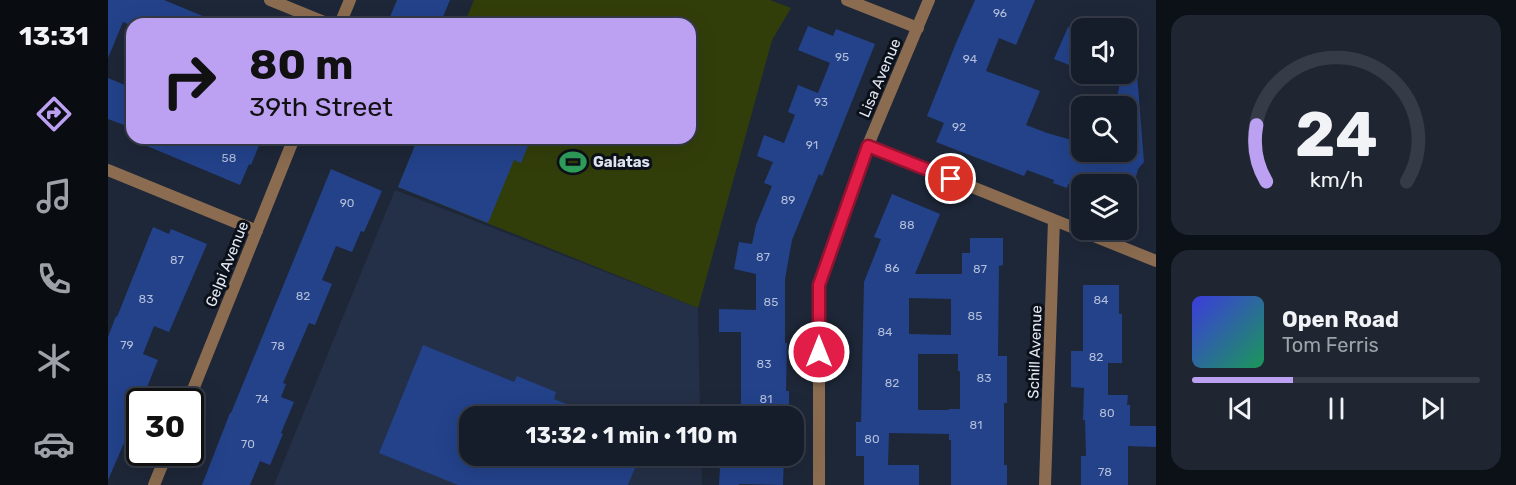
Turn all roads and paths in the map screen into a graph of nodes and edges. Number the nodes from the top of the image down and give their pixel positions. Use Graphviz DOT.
graph roads {
  1 [pos="270,0"];
  2 [pos="350,0"];
  3 [pos="847,0"];
  4 [pos="929,0"];
  5 [pos="314,18"];
  6 [pos="342,18"];
  7 [pos="918,27"];
  8 [pos="292,144"];
  9 [pos="868,146"];
  10 [pos="108,170"];
  11 [pos="1054,220"];
  12 [pos="257,231"];
  13 [pos="1156,261"];
  14 [pos="194,388"];
  15 [pos="162,466"];
  16 [pos="154,485"];
  17 [pos="819,485"];
  18 [pos="1045,485"];
  1 -- 5 [label="street"];
  2 -- 6 [label="street"];
  3 -- 7 [label="street"];
  4 -- 7 [label="street, Lisa Avenue"];
  7 -- 9 [label="street, Lisa Avenue"];
  8 -- 12 [label="street, Gelpi Avenue"];
  9 -- 11 [label="street"];
  9 -- 17 [label="street, Lisa Avenue"];
  10 -- 12 [label="street"];
  11 -- 13 [label="street"];
  11 -- 18 [label="street, Schill Avenue"];
  12 -- 14 [label="street, Gelpi Avenue"];
  15 -- 16 [label="street"];
}
